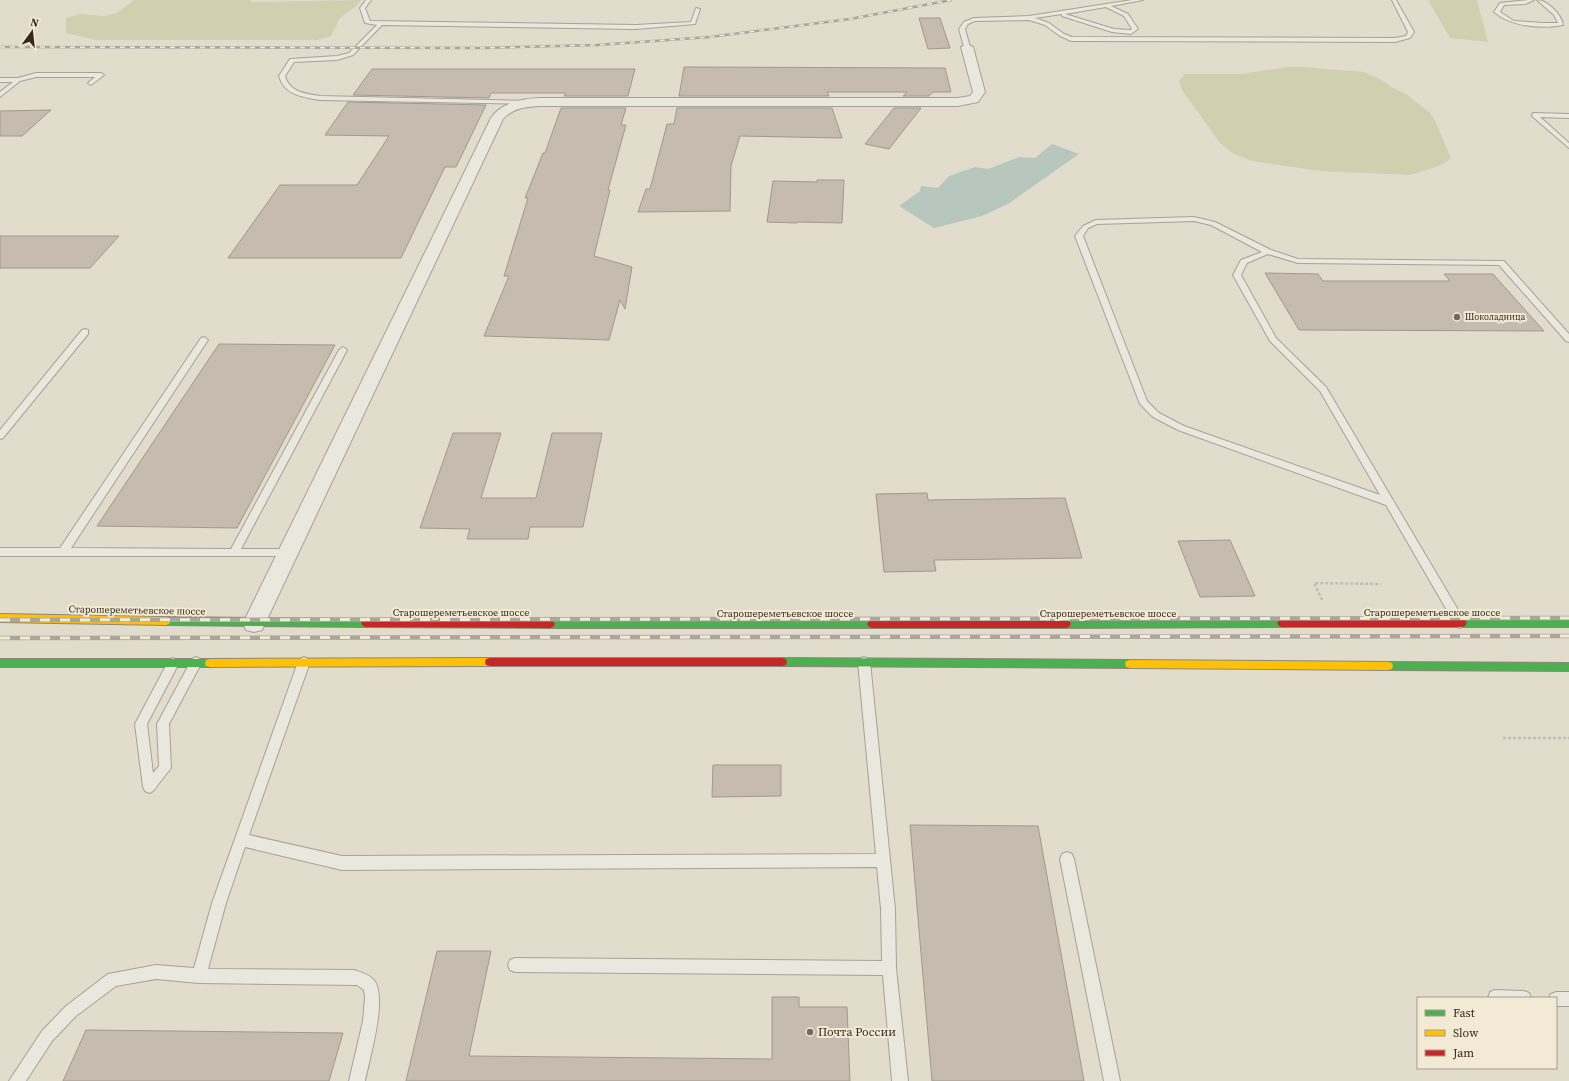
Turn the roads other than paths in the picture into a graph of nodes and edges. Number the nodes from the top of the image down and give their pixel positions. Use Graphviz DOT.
graph roads {
  1 [pos="369,0"];
  2 [pos="1141,0"];
  3 [pos="1394,0"];
  4 [pos="1532,0"];
  5 [pos="1539,0"];
  6 [pos="1107,6"];
  7 [pos="698,9"];
  8 [pos="1059,14"];
  9 [pos="1029,18"];
  10 [pos="381,23"];
  11 [pos="967,47"];
  12 [pos="0,80"];
  13 [pos="18,80"];
  14 [pos="91,83"];
  15 [pos="0,94"];
  16 [pos="540,102"];
  17 [pos="1569,116"];
  18 [pos="1569,146"];
  19 [pos="1268,252"];
  20 [pos="85,332"];
  21 [pos="1569,339"];
  22 [pos="204,340"];
  23 [pos="343,350"];
  24 [pos="0,436"];
  25 [pos="1389,502"];
  26 [pos="0,552"];
  27 [pos="62,553"];
  28 [pos="234,553"];
  29 [pos="288,553"];
  30 [pos="0,618"];
  31 [pos="254,623"];
  32 [pos="1460,623"];
  33 [pos="1569,623"];
  34 [pos="196,662"];
  35 [pos="304,662"];
  36 [pos="864,662"];
  37 [pos="0,663"];
  38 [pos="173,663"];
  39 [pos="1569,667"];
  40 [pos="241,840"];
  41 [pos="1067,859"];
  42 [pos="883,860"];
  43 [pos="515,965"];
  44 [pos="890,968"];
  45 [pos="199,976"];
  46 [pos="1557,999"];
  47 [pos="1569,999"];
  48 [pos="17,1081"];
  49 [pos="357,1081"];
  50 [pos="900,1081"];
  51 [pos="1112,1081"];
  1 -- 10 [label="lane"];
  2 -- 6 [label="lane"];
  3 -- 9 [label="lane"];
  4 -- 5 [label="lane"];
  6 -- 8 [label="lane"];
  6 -- 8 [label="lane"];
  7 -- 10 [label="lane"];
  8 -- 9 [label="lane"];
  9 -- 11 [label="lane"];
  10 -- 16 [label="lane"];
  11 -- 16 [label="street"];
  12 -- 13 [label="lane"];
  13 -- 14 [label="lane"];
  13 -- 15 [label="lane"];
  16 -- 29 [label="street"];
  17 -- 18 [label="lane"];
  19 -- 21 [label="lane"];
  19 -- 25 [label="lane"];
  19 -- 25 [label="lane"];
  20 -- 24 [label="lane"];
  22 -- 27 [label="lane"];
  23 -- 28 [label="lane"];
  25 -- 32 [label="lane"];
  26 -- 27 [label="lane"];
  27 -- 28 [label="lane"];
  28 -- 29 [label="lane"];
  29 -- 31 [label="street"];
  30 -- 31 [label="main road, Старошереметьевское шоссе"];
  31 -- 32 [label="main road, Старошереметьевское шоссе"];
  32 -- 33 [label="main road, Старошереметьевское шоссе"];
  34 -- 35 [label="main road"];
  34 -- 38 [label="main road"];
  34 -- 38 [label="lane"];
  35 -- 36 [label="main road"];
  35 -- 40 [label="lane"];
  36 -- 39 [label="main road"];
  36 -- 42 [label="lane"];
  37 -- 38 [label="main road"];
  40 -- 42 [label="lane"];
  40 -- 45 [label="lane"];
  41 -- 51 [label="lane"];
  42 -- 44 [label="lane"];
  43 -- 44 [label="lane"];
  44 -- 50 [label="lane"];
  45 -- 48 [label="lane"];
  45 -- 49 [label="lane"];
  46 -- 47 [label="lane"];
}
